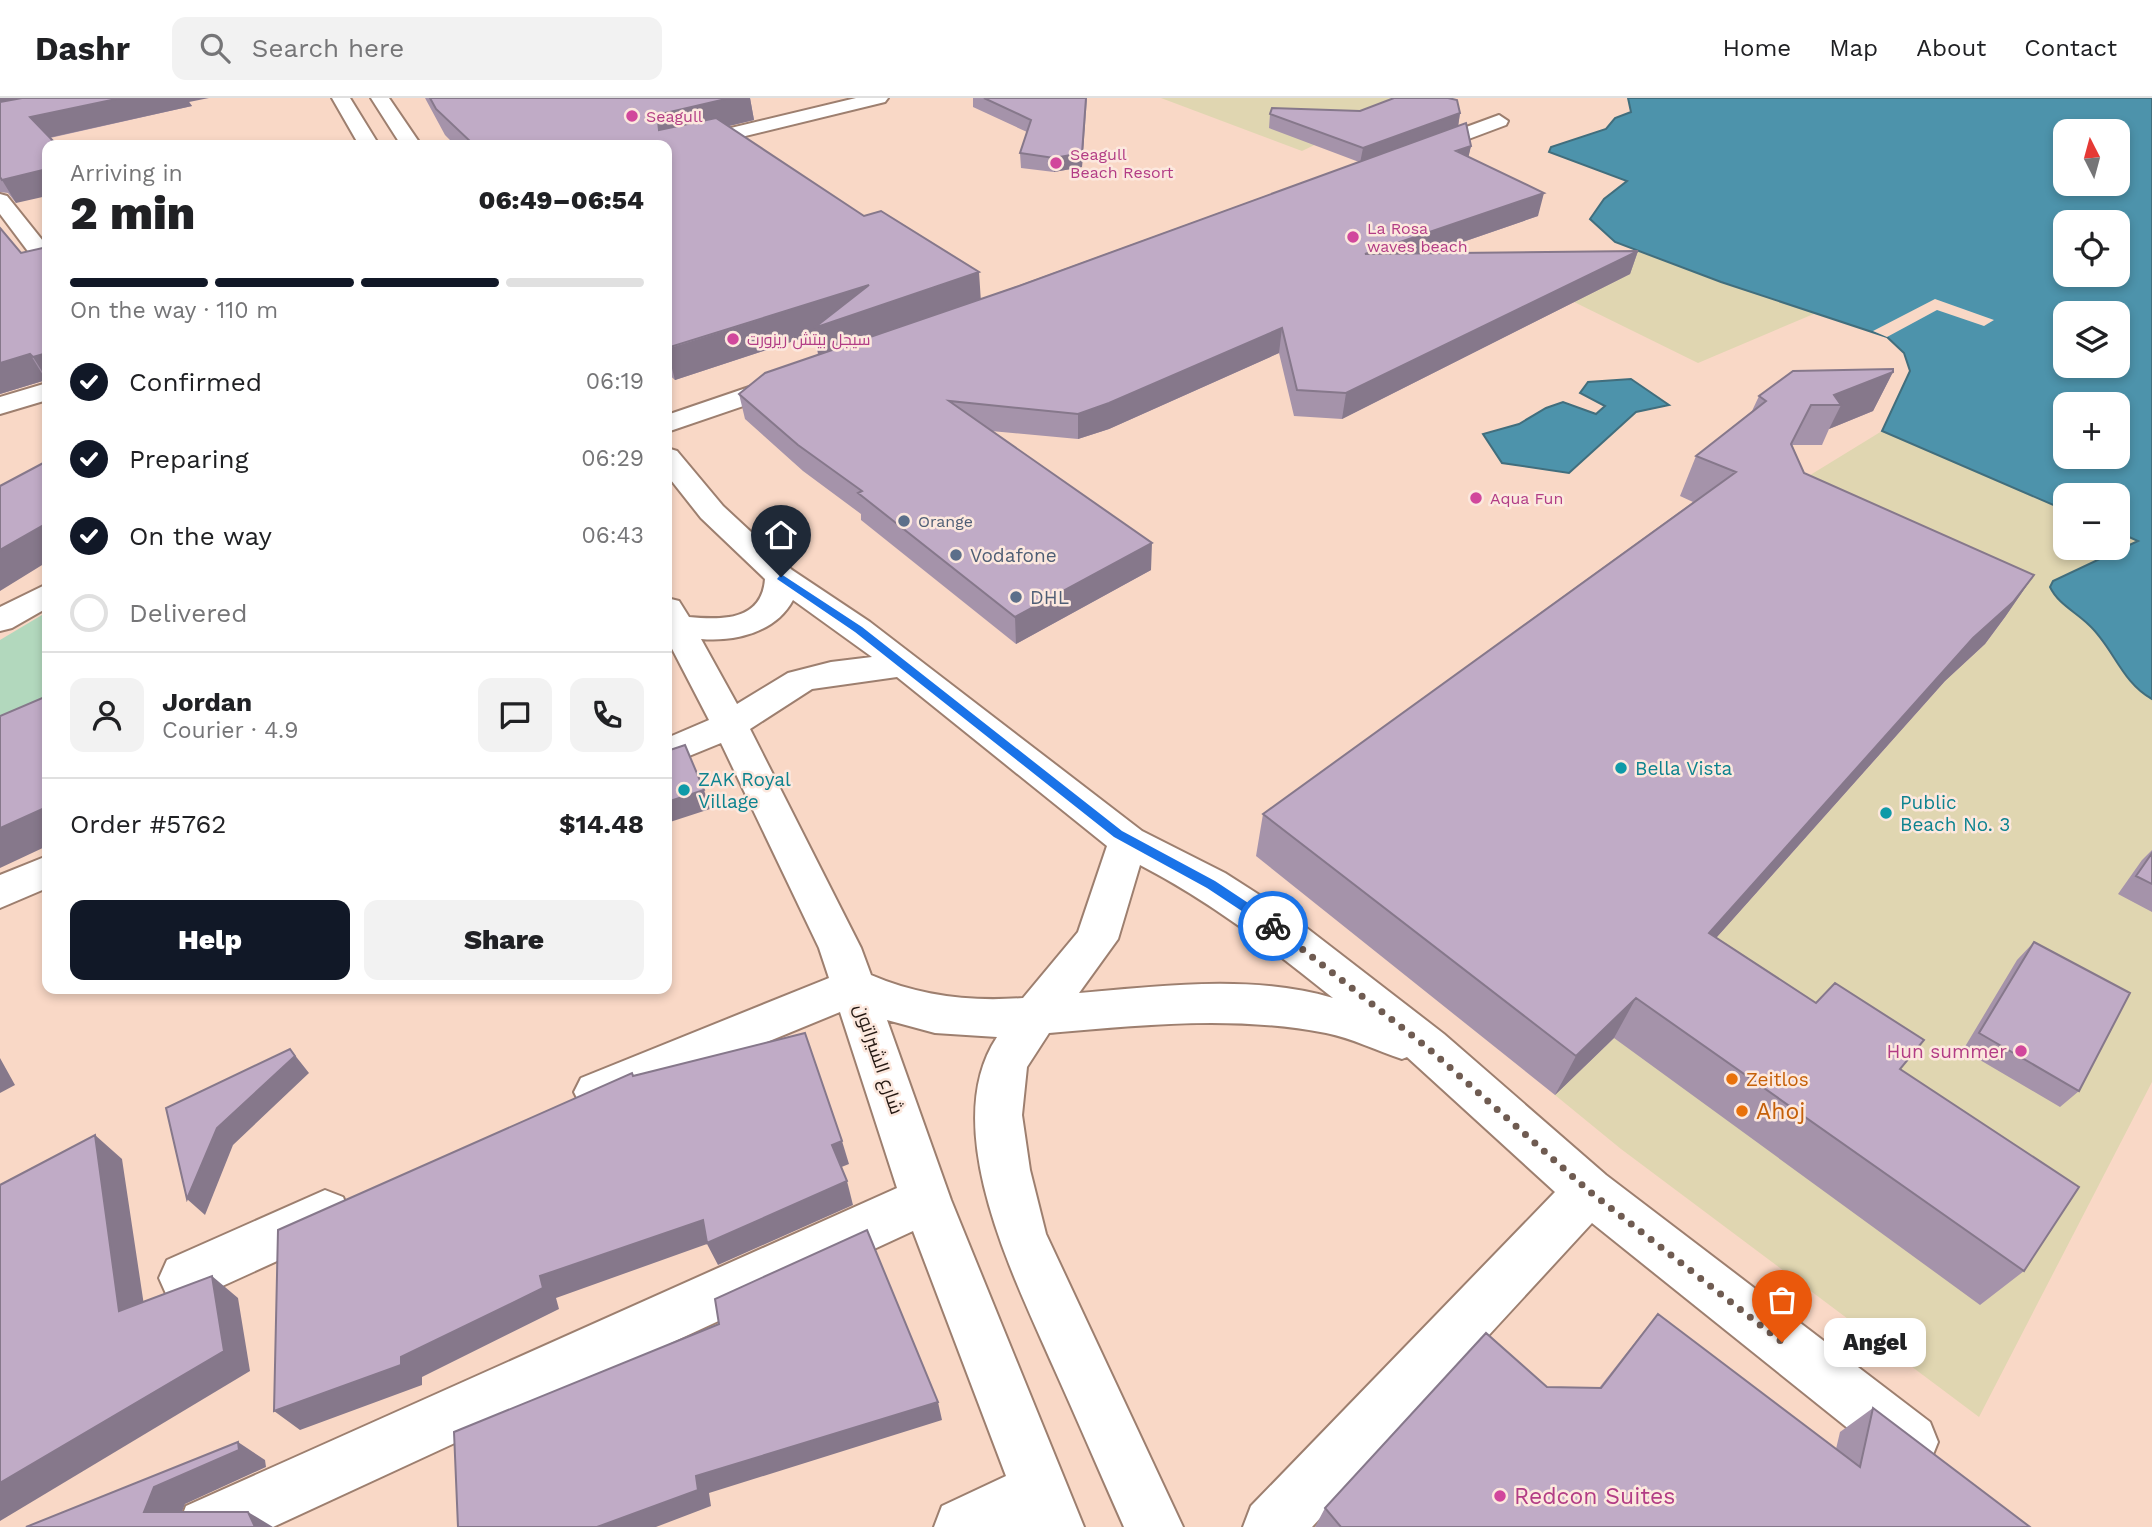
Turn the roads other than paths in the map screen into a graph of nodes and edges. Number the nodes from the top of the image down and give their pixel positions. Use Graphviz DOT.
graph roads {
  1 [pos="341,98"];
  2 [pos="380,98"];
  3 [pos="879,98"];
  4 [pos="1499,121"];
  5 [pos="366,140"];
  6 [pos="408,140"];
  7 [pos="672,148"];
  8 [pos="1395,160"];
  9 [pos="3,207"];
  10 [pos="42,255"];
  11 [pos="810,374"];
  12 [pos="42,393"];
  13 [pos="0,406"];
  14 [pos="672,422"];
  15 [pos="672,463"];
  16 [pos="781,577"];
  17 [pos="42,597"];
  18 [pos="672,616"];
  19 [pos="672,618"];
  20 [pos="0,621"];
  21 [pos="904,665"];
  22 [pos="730,725"];
  23 [pos="672,750"];
  24 [pos="1128,841"];
  25 [pos="42,874"];
  26 [pos="0,892"];
  27 [pos="854,987"];
  28 [pos="1037,1013"];
  29 [pos="1428,1048"];
  30 [pos="557,1110"];
  31 [pos="1589,1191"];
  32 [pos="371,1194"];
  33 [pos="926,1200"];
  34 [pos="185,1278"];
  35 [pos="1941,1467"];
  36 [pos="1048,1508"];
  37 [pos="207,1527"];
  38 [pos="963,1527"];
  39 [pos="1154,1527"];
  40 [pos="1272,1527"];
  1 -- 5 [label="street"];
  2 -- 6 [label="street"];
  3 -- 7 [label="street"];
  4 -- 8 [label="street"];
  9 -- 10 [label="street"];
  11 -- 14 [label="street"];
  12 -- 13 [label="street"];
  15 -- 16 [label="street"];
  16 -- 18 [label="street"];
  16 -- 21 [label="street"];
  17 -- 20 [label="street"];
  19 -- 22 [label="street, شارع الشيراتون"];
  21 -- 22 [label="street"];
  21 -- 24 [label="street"];
  22 -- 23 [label="street"];
  22 -- 27 [label="street, شارع الشيراتون"];
  24 -- 28 [label="street"];
  24 -- 29 [label="street"];
  25 -- 26 [label="street"];
  27 -- 28 [label="street"];
  27 -- 30 [label="street"];
  27 -- 33 [label="street, شارع الشيراتون"];
  28 -- 29 [label="street"];
  28 -- 39 [label="street"];
  29 -- 31 [label="street"];
  31 -- 35 [label="street"];
  31 -- 40 [label="street"];
  32 -- 34 [label="street"];
  33 -- 36 [label="street, شارع الشيراتون"];
  33 -- 37 [label="street"];
  36 -- 38 [label="street"];
}
